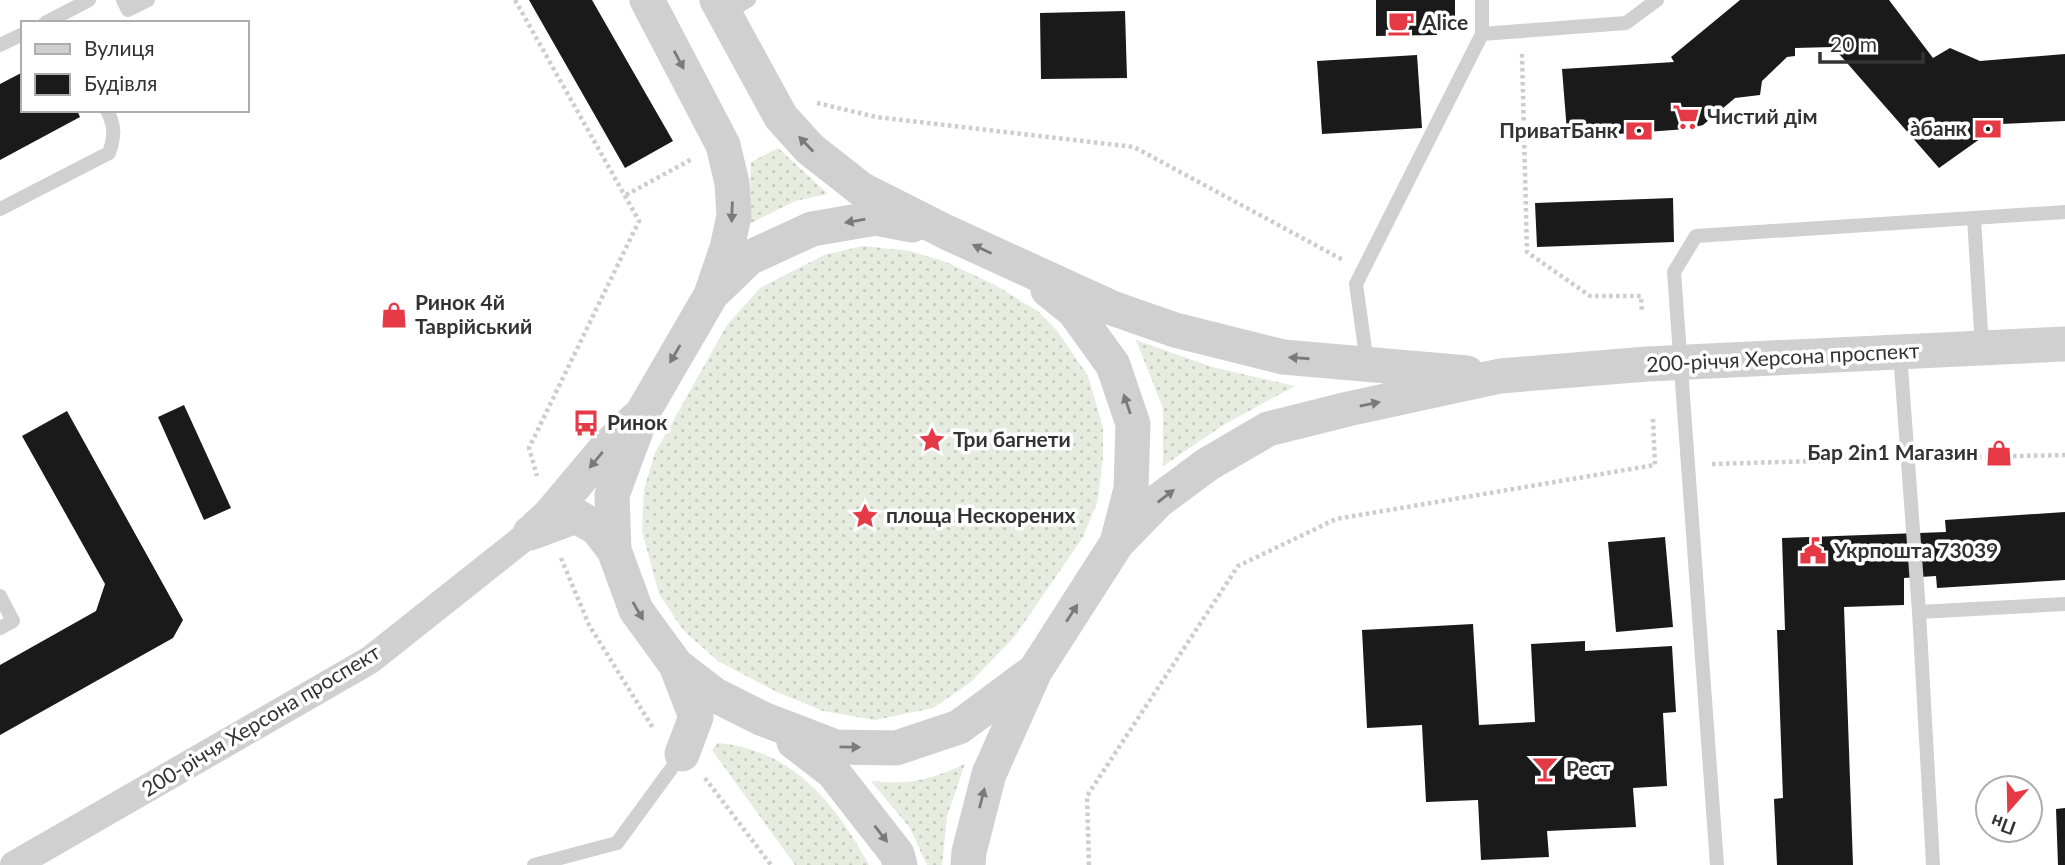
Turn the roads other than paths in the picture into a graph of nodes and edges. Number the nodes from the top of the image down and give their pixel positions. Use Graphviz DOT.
graph roads {
  1 [pos="89,0"];
  2 [pos="123,0"];
  3 [pos="148,0"];
  4 [pos="647,0"];
  5 [pos="1482,0"];
  6 [pos="1657,0"];
  7 [pos="730,5"];
  8 [pos="62,19"];
  9 [pos="1482,34"];
  10 [pos="21,35"];
  11 [pos="0,45"];
  12 [pos="108,112"];
  13 [pos="0,209"];
  14 [pos="2065,212"];
  15 [pos="1974,218"];
  16 [pos="946,232"];
  17 [pos="1018,265"];
  18 [pos="711,295"];
  19 [pos="2065,344"];
  20 [pos="1982,348"];
  21 [pos="1899,352"];
  22 [pos="1367,363"];
  23 [pos="1680,363"];
  24 [pos="1500,376"];
  25 [pos="643,412"];
  26 [pos="530,533"];
  27 [pos="1117,543"];
  28 [pos="614,550"];
  29 [pos="0,596"];
  30 [pos="2065,604"];
  31 [pos="1919,612"];
  32 [pos="0,628"];
  33 [pos="676,665"];
  34 [pos="1035,671"];
  35 [pos="763,719"];
  36 [pos="682,754"];
  37 [pos="14,865"];
  38 [pos="534,865"];
  39 [pos="900,865"];
  40 [pos="968,865"];
  41 [pos="1717,865"];
  42 [pos="1933,865"];
  1 -- 8 [label="lane"];
  2 -- 3 [label="lane"];
  4 -- 18 [label="street, one-way"];
  5 -- 9 [label="lane"];
  6 -- 9 [label="lane"];
  16 -- 7 [label="street, one-way"];
  9 -- 22 [label="lane"];
  10 -- 11 [label="lane"];
  12 -- 13 [label="lane"];
  14 -- 15 [label="lane"];
  15 -- 20 [label="lane"];
  15 -- 23 [label="lane"];
  17 -- 16 [label="street, one-way"];
  16 -- 18 [label="street, one-way"];
  22 -- 17 [label="street, one-way"];
  27 -- 17 [label="street, one-way"];
  18 -- 25 [label="street, one-way"];
  19 -- 20 [label="street, 200-річчя Херсона проспект"];
  20 -- 21 [label="street, 200-річчя Херсона проспект"];
  21 -- 23 [label="street, 200-річчя Херсона проспект"];
  21 -- 31 [label="lane"];
  22 -- 24 [label="street"];
  23 -- 24 [label="street, 200-річчя Херсона проспект"];
  23 -- 41 [label="lane"];
  27 -- 24 [label="street, one-way"];
  25 -- 26 [label="street, one-way"];
  25 -- 28 [label="street"];
  26 -- 28 [label="street"];
  26 -- 37 [label="street, 200-річчя Херсона проспект"];
  34 -- 27 [label="street, one-way"];
  28 -- 33 [label="street, one-way"];
  29 -- 32 [label="lane"];
  30 -- 31 [label="lane"];
  31 -- 42 [label="lane"];
  33 -- 35 [label="street"];
  33 -- 36 [label="street"];
  35 -- 34 [label="street, one-way"];
  40 -- 34 [label="street, one-way"];
  35 -- 36 [label="street"];
  35 -- 39 [label="street, one-way"];
  36 -- 38 [label="lane"];
}
